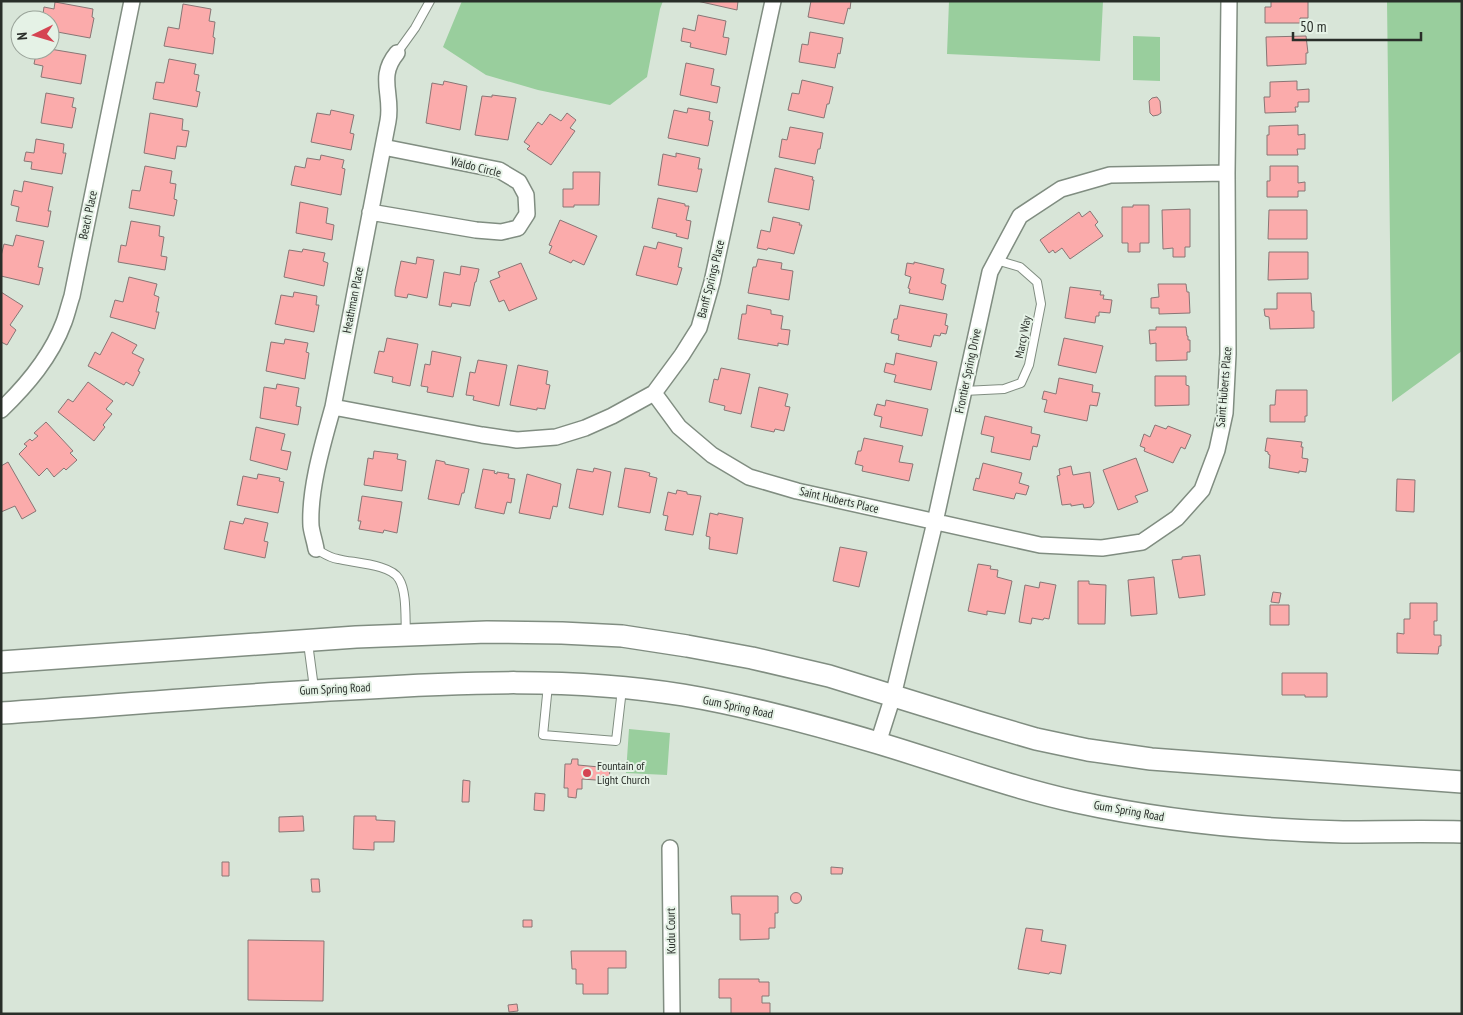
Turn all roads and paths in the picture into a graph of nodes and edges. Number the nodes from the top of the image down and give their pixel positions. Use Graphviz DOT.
graph roads {
  1 [pos="132,1"];
  2 [pos="430,1"];
  3 [pos="773,1"];
  4 [pos="1229,1"];
  5 [pos="397,54"];
  6 [pos="383,147"];
  7 [pos="1227,173"];
  8 [pos="370,212"];
  9 [pos="996,260"];
  10 [pos="964,391"];
  11 [pos="654,393"];
  12 [pos="333,407"];
  13 [pos="1,410"];
  14 [pos="935,522"];
  15 [pos="316,549"];
  16 [pos="406,635"];
  17 [pos="308,641"];
  18 [pos="1,662"];
  19 [pos="548,684"];
  20 [pos="622,687"];
  21 [pos="314,690"];
  22 [pos="893,696"];
  23 [pos="1,713"];
  24 [pos="878,743"];
  25 [pos="1462,782"];
  26 [pos="1462,832"];
  27 [pos="670,848"];
  28 [pos="672,1014"];
  1 -- 13 [label="street, Beach Place"];
  2 -- 5 [label="lane"];
  3 -- 11 [label="street, Banff Springs Place"];
  4 -- 7 [label="street, Saint Huberts Place"];
  5 -- 6 [label="street, Heathman Place"];
  6 -- 8 [label="street, Heathman Place"];
  6 -- 8 [label="street, Waldo Circle"];
  7 -- 9 [label="street, Frontier Spring Drive"];
  7 -- 14 [label="street, Saint Huberts Place"];
  8 -- 12 [label="street, Heathman Place"];
  9 -- 10 [label="street, Frontier Spring Drive"];
  9 -- 10 [label="lane, Marcy Way"];
  10 -- 14 [label="street, Frontier Spring Drive"];
  11 -- 12 [label="street, Banff Springs Place"];
  11 -- 14 [label="street, Saint Huberts Place"];
  12 -- 15 [label="street, Heathman Place"];
  14 -- 22 [label="street, Frontier Spring Drive"];
  15 -- 16 [label="lane"];
  16 -- 17 [label="main road"];
  16 -- 22 [label="main road"];
  17 -- 18 [label="main road"];
  17 -- 21 [label="lane"];
  19 -- 20 [label="main road, Gum Spring Road"];
  19 -- 20 [label="lane"];
  19 -- 21 [label="main road, Gum Spring Road"];
  20 -- 24 [label="main road, Gum Spring Road"];
  21 -- 23 [label="main road, Gum Spring Road"];
  22 -- 24 [label="street, Frontier Spring Drive"];
  22 -- 25 [label="main road"];
  24 -- 26 [label="main road, Gum Spring Road"];
  27 -- 28 [label="street, Kudu Court"];
}
